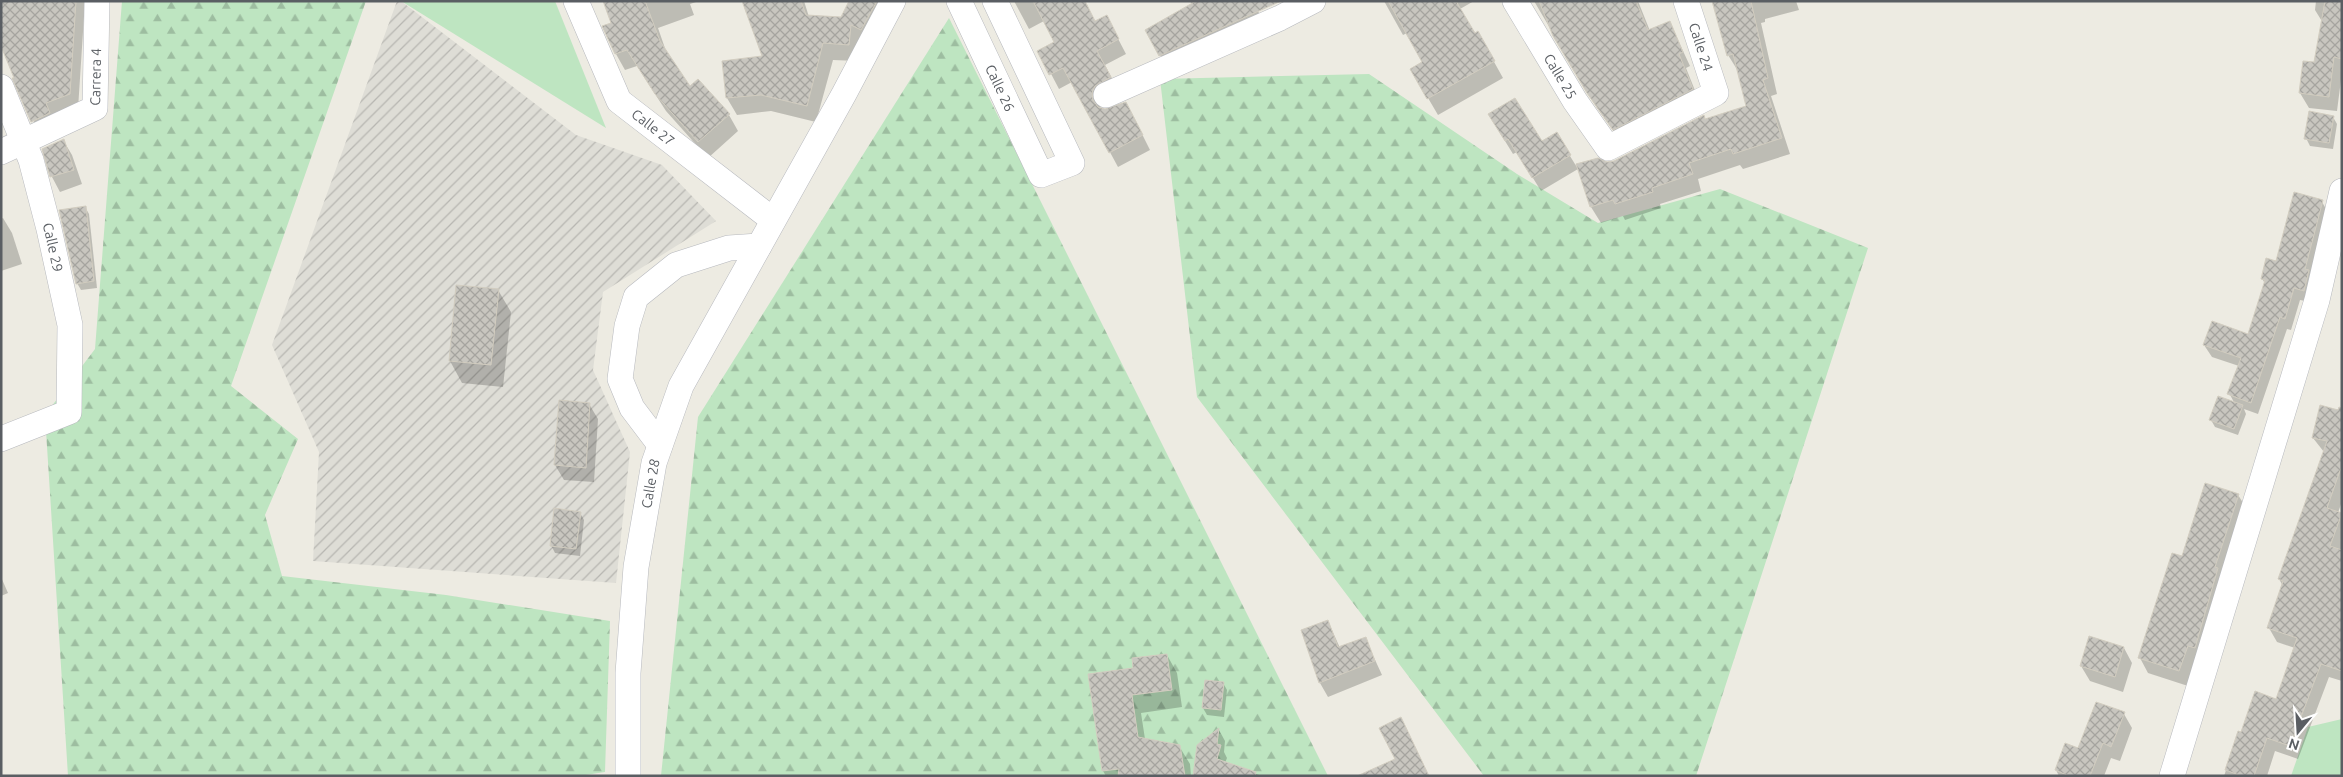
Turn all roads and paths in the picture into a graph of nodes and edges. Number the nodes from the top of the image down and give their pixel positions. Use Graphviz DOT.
graph roads {
  1 [pos="97,1"];
  2 [pos="576,1"];
  3 [pos="893,1"];
  4 [pos="960,1"];
  5 [pos="995,1"];
  6 [pos="1313,1"];
  7 [pos="1515,1"];
  8 [pos="1686,1"];
  9 [pos="1276,10"];
  10 [pos="1,87"];
  11 [pos="1716,93"];
  12 [pos="1106,95"];
  13 [pos="24,143"];
  14 [pos="1,152"];
  15 [pos="2342,191"];
  16 [pos="773,220"];
  17 [pos="759,246"];
  18 [pos="1,439"];
  19 [pos="660,445"];
  20 [pos="627,776"];
  21 [pos="2172,776"];
  1 -- 13 [label="street, Carrera 4"];
  2 -- 16 [label="street, Calle 27"];
  3 -- 16 [label="street, Calle 28"];
  4 -- 5 [label="street, Calle 26"];
  6 -- 9 [label="street"];
  7 -- 11 [label="street, Calle 25"];
  8 -- 11 [label="street, Calle 24"];
  9 -- 12 [label="street"];
  10 -- 13 [label="street, Calle 29"];
  13 -- 14 [label="street, Carrera 4"];
  13 -- 18 [label="street, Calle 29"];
  15 -- 21 [label="street"];
  16 -- 17 [label="street, Calle 28"];
  17 -- 19 [label="street, Calle 28"];
  17 -- 19 [label="street"];
  19 -- 20 [label="street, Calle 28"];
}
